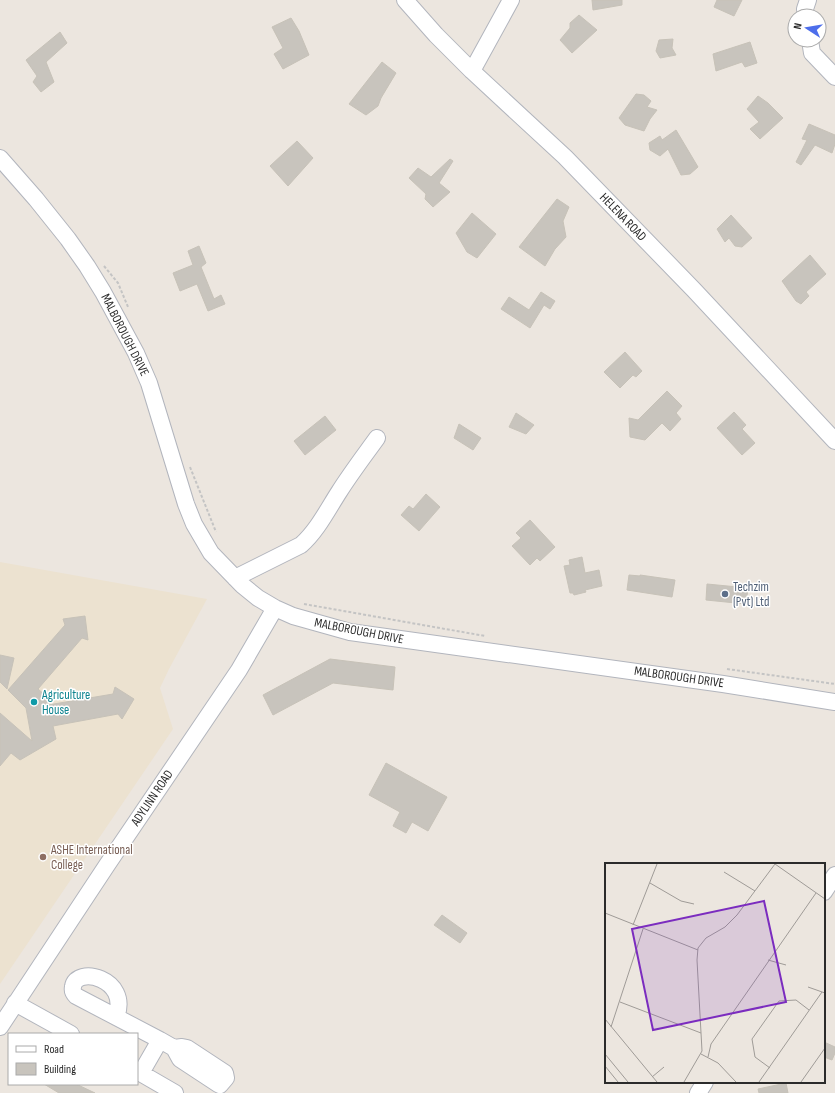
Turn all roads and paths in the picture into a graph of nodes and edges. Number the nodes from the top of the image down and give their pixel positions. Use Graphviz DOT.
graph roads {
  1 [pos="405,0"];
  2 [pos="511,0"];
  3 [pos="811,48"];
  4 [pos="472,71"];
  5 [pos="835,77"];
  6 [pos="0,158"];
  7 [pos="103,265"];
  8 [pos="130,311"];
  9 [pos="377,438"];
  10 [pos="835,441"];
  11 [pos="188,460"];
  12 [pos="216,532"];
  13 [pos="235,578"];
  14 [pos="302,603"];
  15 [pos="275,608"];
  16 [pos="491,637"];
  17 [pos="726,669"];
  18 [pos="835,684"];
  19 [pos="835,702"];
  20 [pos="835,874"];
  21 [pos="825,890"];
  22 [pos="15,1003"];
  23 [pos="116,1017"];
  24 [pos="0,1027"];
  25 [pos="69,1033"];
  26 [pos="160,1040"];
  27 [pos="174,1048"];
  28 [pos="139,1072"];
  29 [pos="704,1083"];
  30 [pos="175,1093"];
  31 [pos="698,1093"];
  1 -- 4 [label="street, HELENA ROAD"];
  2 -- 4 [label="street"];
  3 -- 5 [label="street"];
  4 -- 10 [label="street, HELENA ROAD"];
  6 -- 13 [label="street, MALBOROUGH DRIVE"];
  7 -- 8 [label="path"];
  9 -- 13 [label="street"];
  11 -- 12 [label="path"];
  13 -- 15 [label="street, MALBOROUGH DRIVE"];
  14 -- 16 [label="path"];
  15 -- 19 [label="street, MALBOROUGH DRIVE"];
  15 -- 22 [label="street, ADYLINN ROAD"];
  17 -- 18 [label="path"];
  20 -- 21 [label="street"];
  22 -- 24 [label="street, ADYLINN ROAD"];
  22 -- 25 [label="street"];
  23 -- 26 [label="street"];
  26 -- 27 [label="street"];
  26 -- 28 [label="street"];
  28 -- 30 [label="street"];
  29 -- 31 [label="street"];
}
